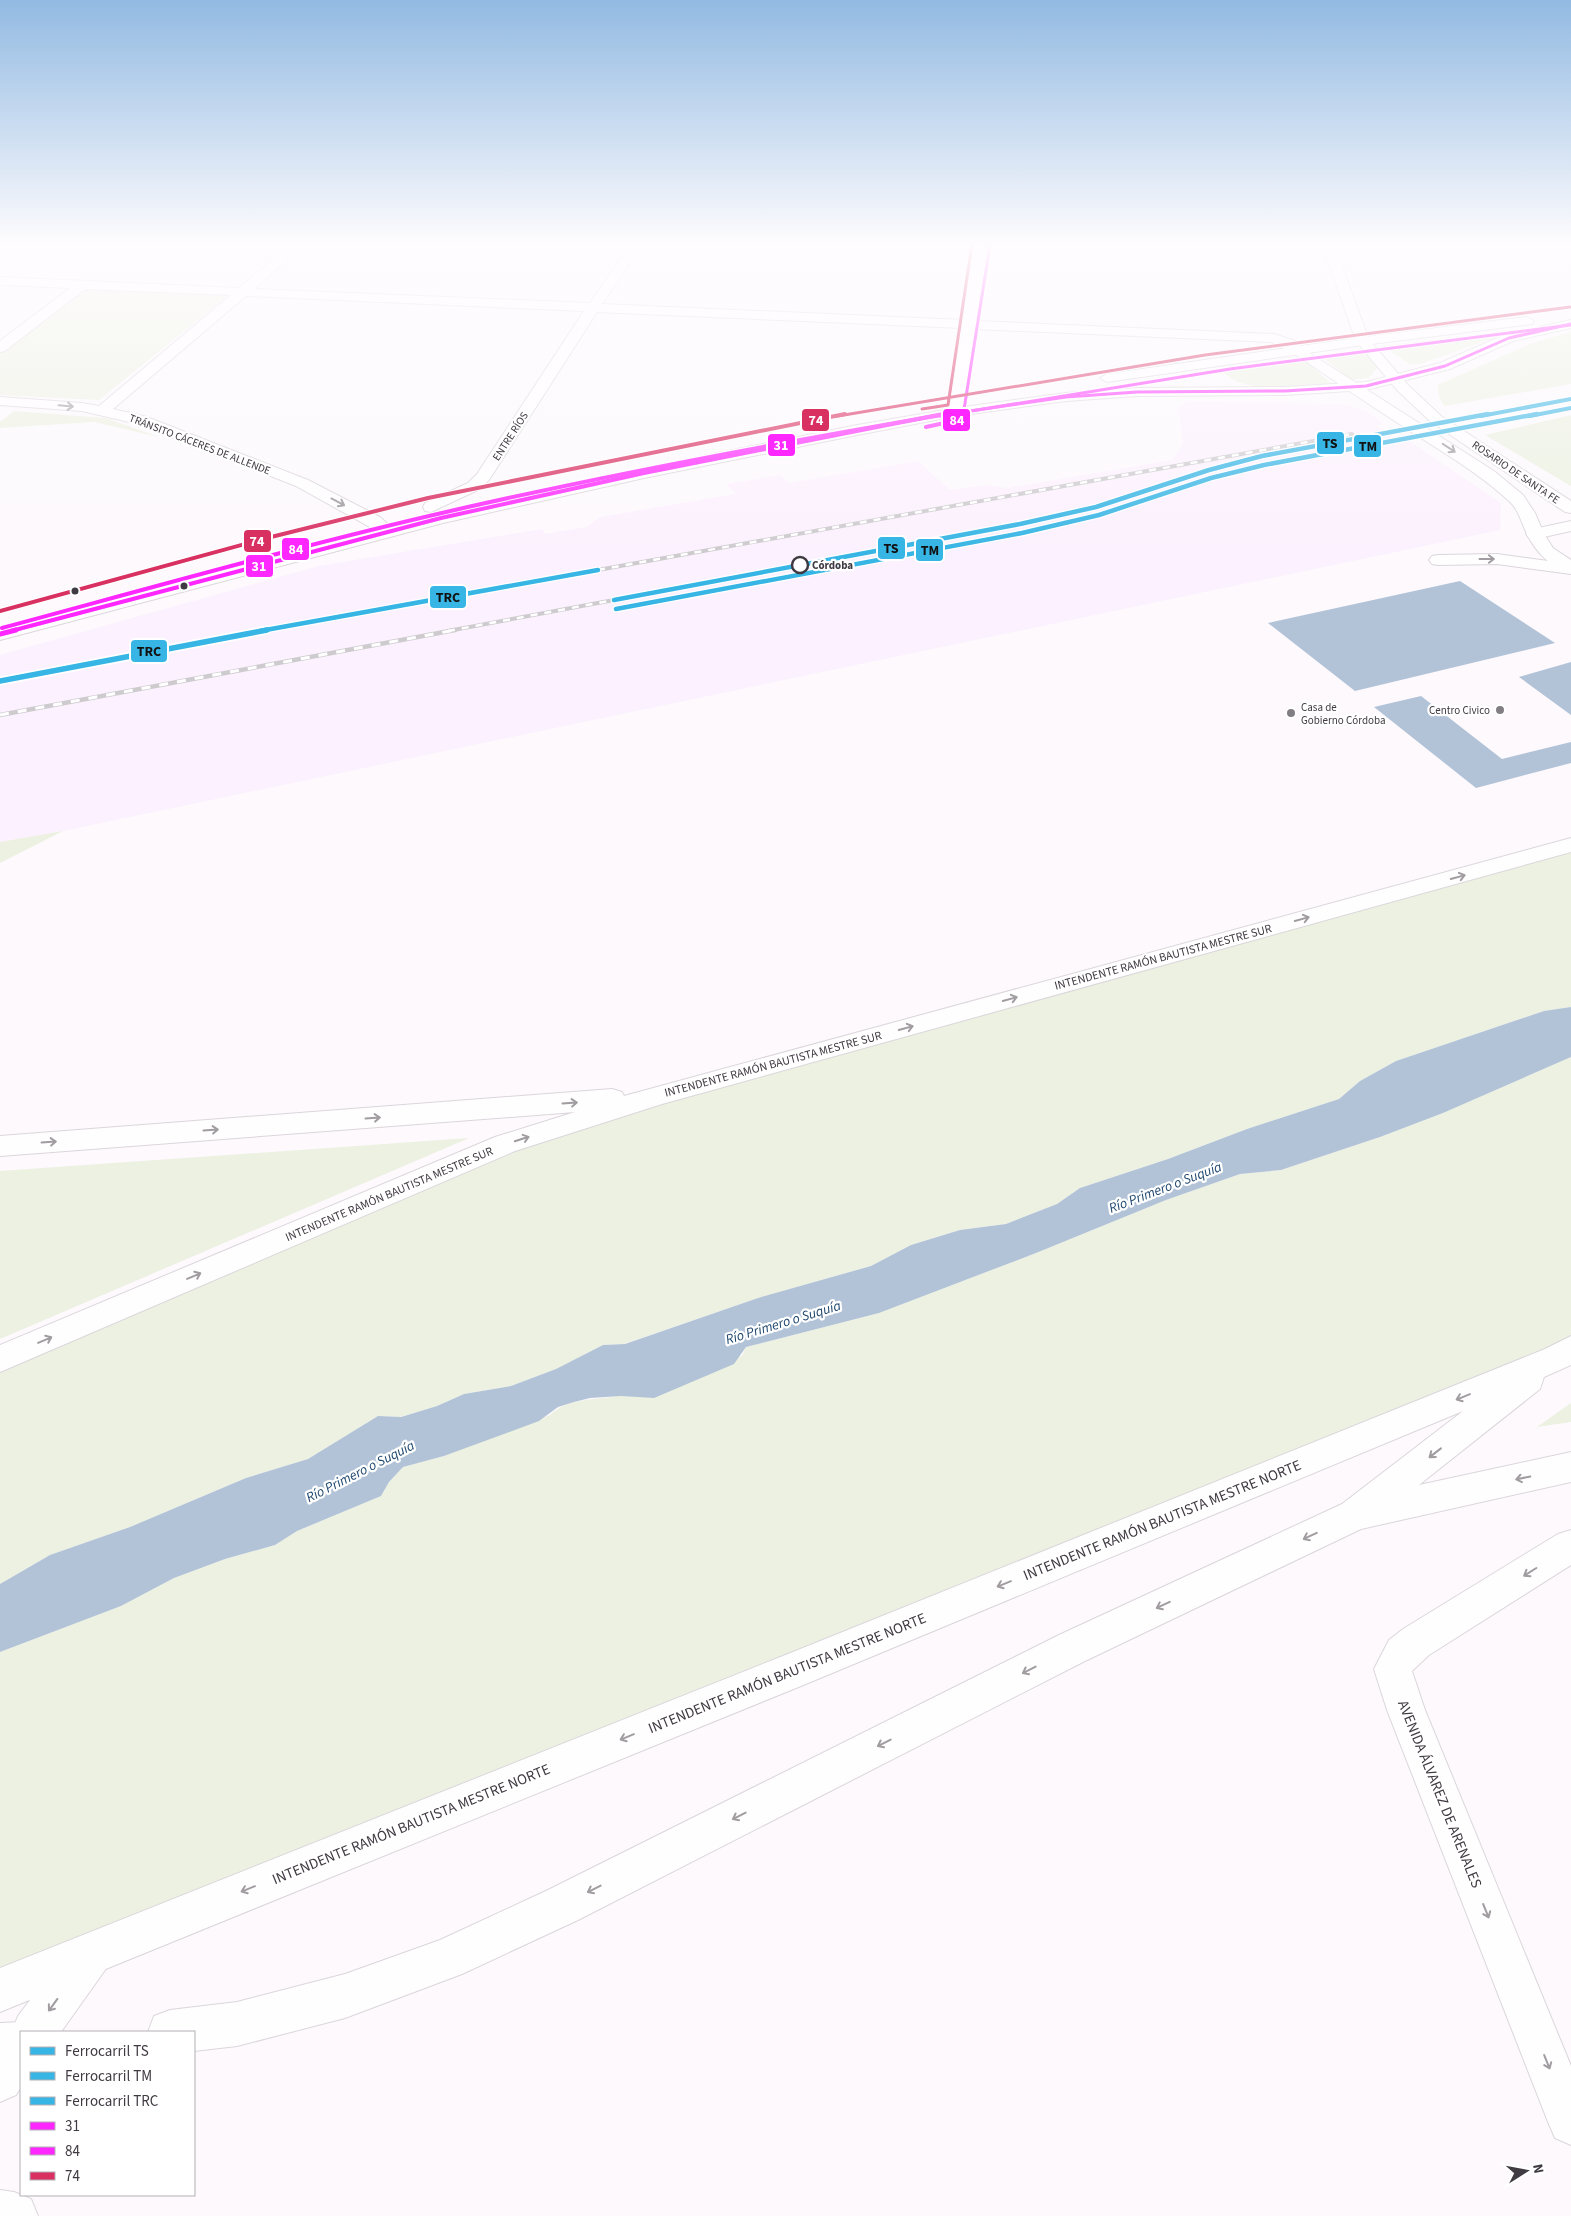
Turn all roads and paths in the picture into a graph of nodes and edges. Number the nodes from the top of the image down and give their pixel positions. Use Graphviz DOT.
graph roads {
  1 [pos="177,347"];
  2 [pos="568,347"];
  3 [pos="965,347"];
  4 [pos="1295,347"];
  5 [pos="1323,347"];
  6 [pos="1369,347"];
  7 [pos="1487,347"];
  8 [pos="1300,351"];
  9 [pos="1207,364"];
  10 [pos="1397,379"];
  11 [pos="1353,388"];
  12 [pos="1285,391"];
  13 [pos="1229,392"];
  14 [pos="0,401"];
  15 [pos="956,407"];
  16 [pos="103,410"];
  17 [pos="1393,413"];
  18 [pos="431,507"];
  19 [pos="1571,508"];
  20 [pos="380,526"];
  21 [pos="1571,526"];
  22 [pos="1535,534"];
  23 [pos="1438,560"];
  24 [pos="1571,568"];
  25 [pos="0,620"];
  26 [pos="0,634"];
  27 [pos="1571,845"];
  28 [pos="656,1096"];
  29 [pos="0,1146"];
  30 [pos="1564,1354"];
  31 [pos="0,1359"];
  32 [pos="1571,1468"];
  33 [pos="1354,1515"];
  34 [pos="1571,1546"];
  35 [pos="92,1951"];
  36 [pos="0,1990"];
  37 [pos="35,2031"];
  38 [pos="178,2031"];
  39 [pos="20,2044"];
  40 [pos="0,2045"];
  41 [pos="20,2051"];
  42 [pos="0,2079"];
  43 [pos="1571,2122"];
  44 [pos="0,2214"];
  45 [pos="14,2216"];
  1 -- 16 [label="main road"];
  2 -- 18 [label="main road, ENTRE RÍOS"];
  3 -- 15 [label="main road"];
  4 -- 8 [label="main road, ROSARIO DE SANTA FE"];
  5 -- 8 [label="main road"];
  6 -- 10 [label="main road, ROSARIO DE SANTA FE"];
  7 -- 10 [label="main road"];
  8 -- 9 [label="main road"];
  8 -- 11 [label="main road, ROSARIO DE SANTA FE"];
  9 -- 13 [label="main road"];
  9 -- 15 [label="main road"];
  10 -- 11 [label="main road"];
  10 -- 19 [label="main road, ROSARIO DE SANTA FE"];
  11 -- 12 [label="main road"];
  11 -- 17 [label="main road, ROSARIO DE SANTA FE"];
  12 -- 13 [label="main road"];
  12 -- 17 [label="main road"];
  13 -- 15 [label="main road"];
  14 -- 16 [label="main road, TRÁNSITO CÁCERES DE ALLENDE, one-way"];
  15 -- 18 [label="main road"];
  15 -- 20 [label="main road"];
  16 -- 20 [label="main road, TRÁNSITO CÁCERES DE ALLENDE, one-way"];
  17 -- 22 [label="main road, ROSARIO DE SANTA FE, one-way"];
  18 -- 20 [label="main road"];
  20 -- 25 [label="main road"];
  20 -- 26 [label="main road"];
  21 -- 22 [label="main road"];
  22 -- 24 [label="main road, ROSARIO DE SANTA FE"];
  23 -- 24 [label="main road, one-way"];
  28 -- 27 [label="main road, INTENDENTE RAMÓN BAUTISTA MESTRE SUR, one-way"];
  29 -- 28 [label="main road, one-way"];
  31 -- 28 [label="main road, INTENDENTE RAMÓN BAUTISTA MESTRE SUR, one-way"];
  30 -- 33 [label="main road, one-way"];
  30 -- 35 [label="main road, INTENDENTE RAMÓN BAUTISTA MESTRE NORTE, one-way"];
  32 -- 33 [label="main road, one-way"];
  33 -- 38 [label="main road, one-way"];
  34 -- 43 [label="main road, AVENIDA ÁLVAREZ DE ARENALES, one-way"];
  35 -- 36 [label="main road, INTENDENTE RAMÓN BAUTISTA MESTRE NORTE"];
  35 -- 37 [label="main road, one-way"];
  39 -- 40 [label="main road"];
  41 -- 42 [label="main road"];
  44 -- 45 [label="main road"];
}
